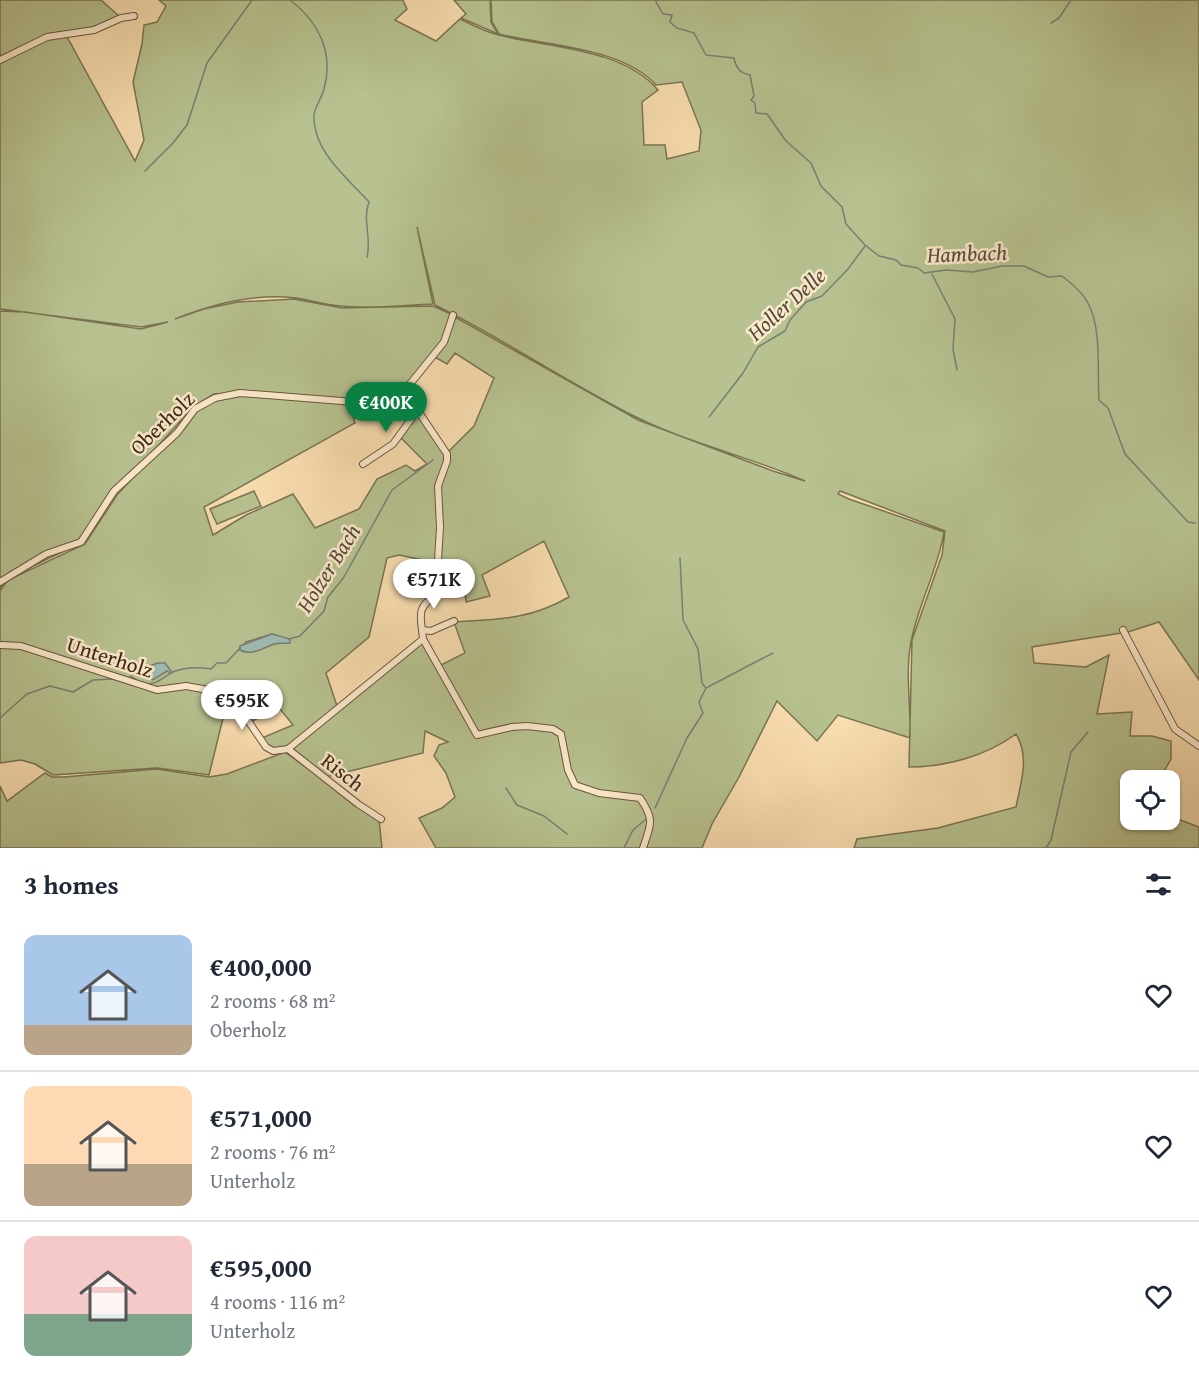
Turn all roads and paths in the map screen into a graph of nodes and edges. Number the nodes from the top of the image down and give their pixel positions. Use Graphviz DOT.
graph roads {
  1 [pos="134,16"];
  2 [pos="0,60"];
  3 [pos="453,315"];
  4 [pos="410,399"];
  5 [pos="417,411"];
  6 [pos="363,464"];
  7 [pos="0,582"];
  8 [pos="454,621"];
  9 [pos="422,630"];
  10 [pos="1123,630"];
  11 [pos="423,639"];
  12 [pos="0,645"];
  13 [pos="1199,746"];
  14 [pos="288,749"];
  15 [pos="381,819"];
  16 [pos="643,848"];
  1 -- 2 [label="street"];
  3 -- 4 [label="street"];
  4 -- 5 [label="street"];
  4 -- 7 [label="street, Oberholz"];
  5 -- 6 [label="street"];
  5 -- 9 [label="street"];
  8 -- 9 [label="street"];
  9 -- 11 [label="street"];
  10 -- 13 [label="street"];
  11 -- 14 [label="street"];
  11 -- 16 [label="street"];
  12 -- 14 [label="street, Unterholz"];
  14 -- 15 [label="street, Risch"];
}
